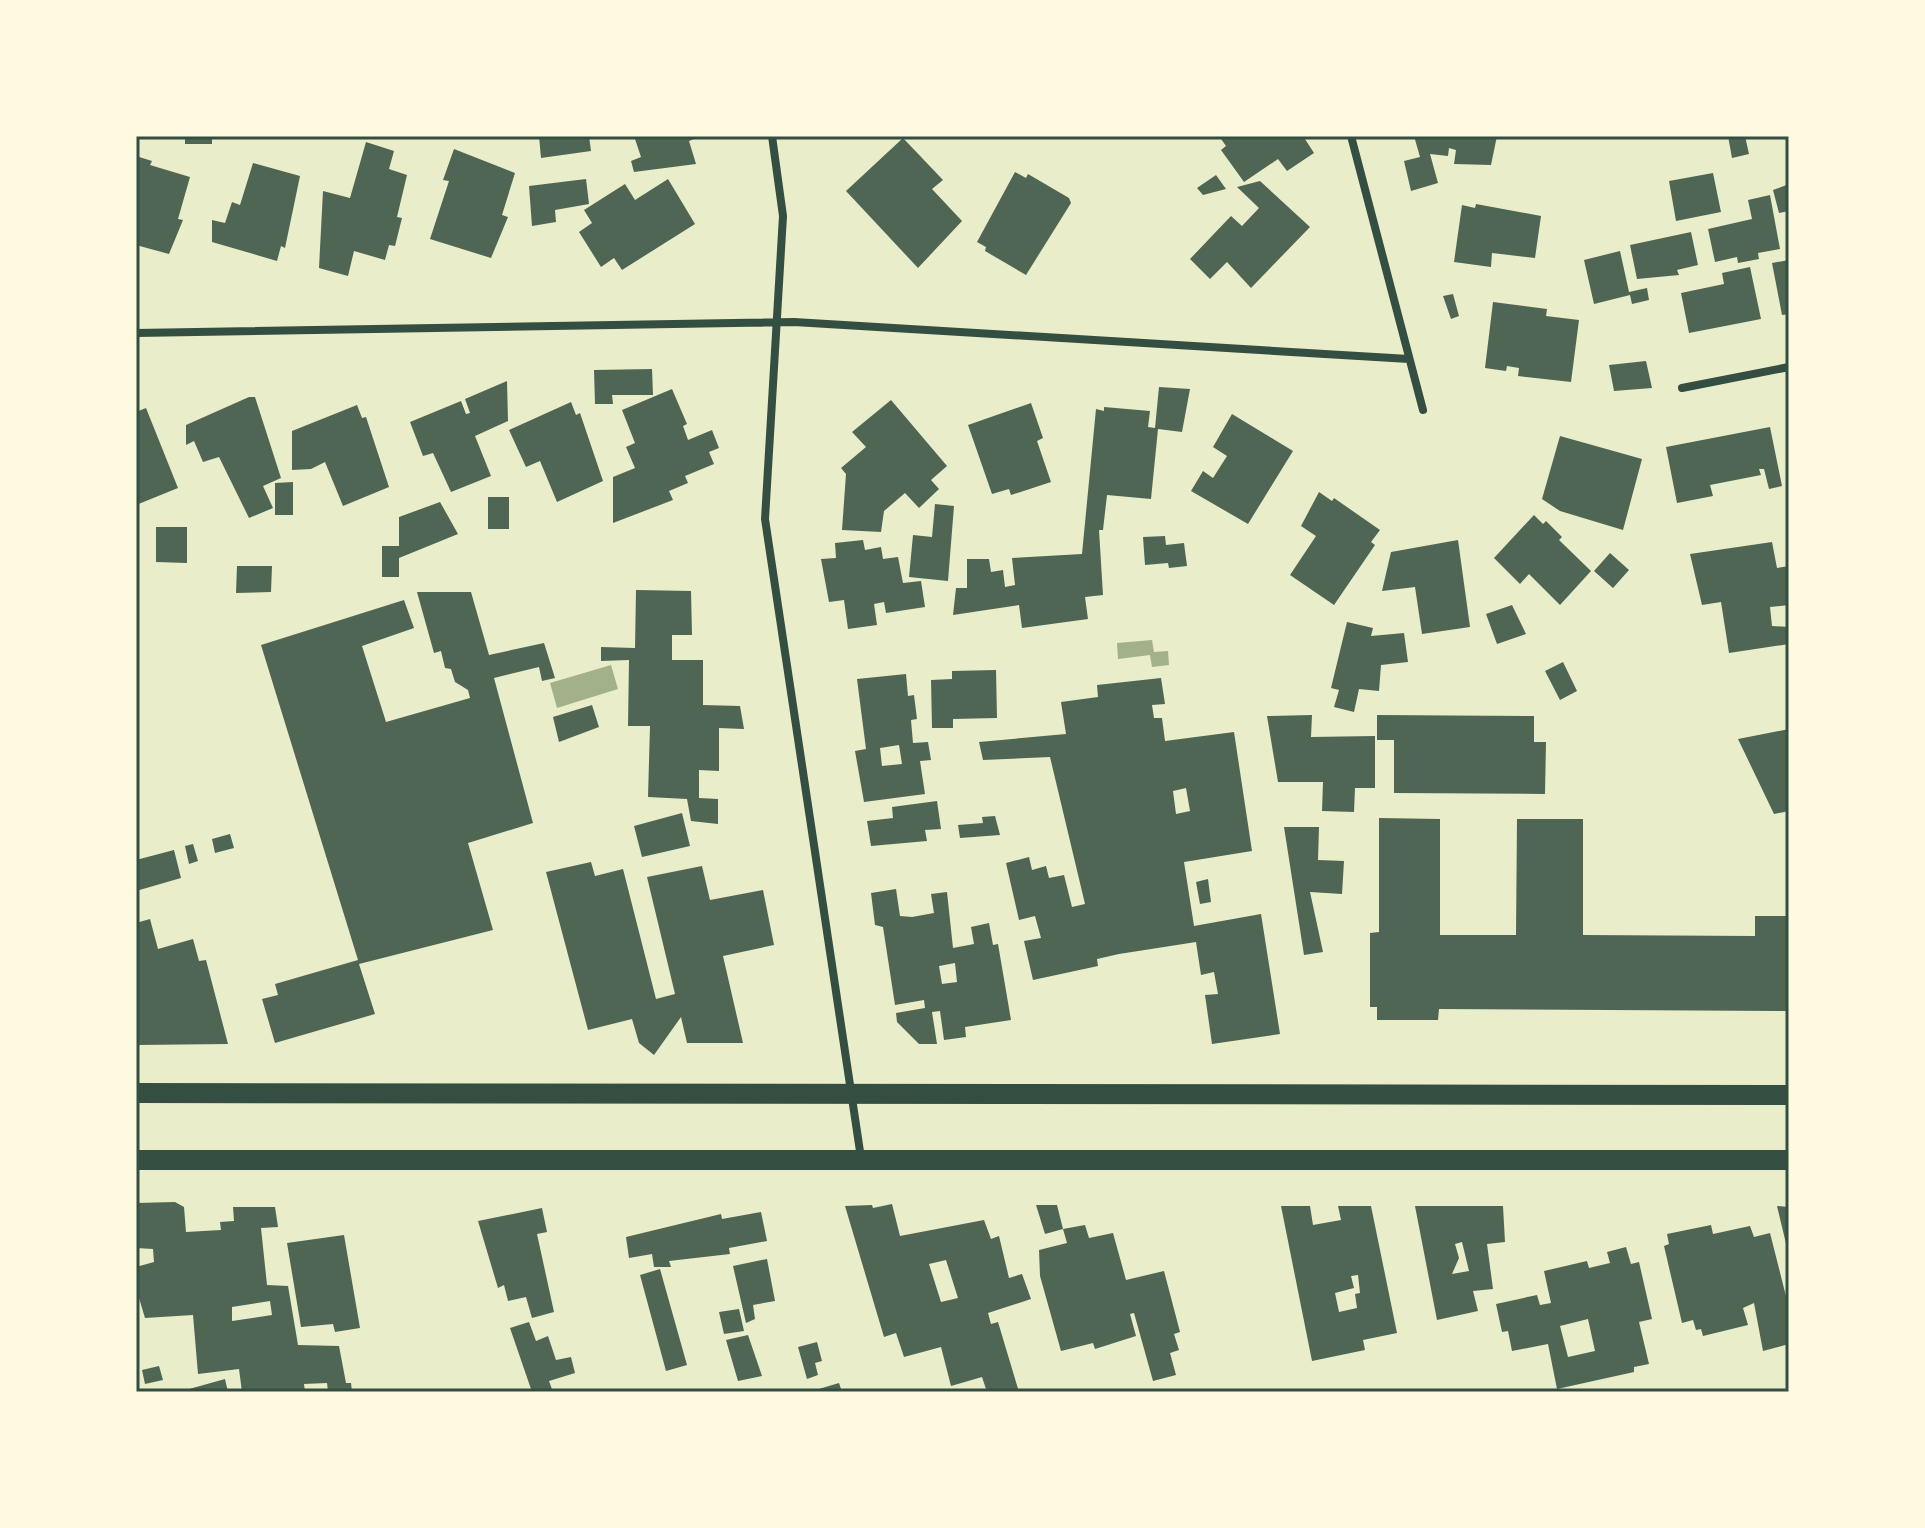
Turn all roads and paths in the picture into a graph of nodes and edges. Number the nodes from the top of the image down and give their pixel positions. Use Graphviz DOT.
graph roads {
  1 [pos="772,136"];
  2 [pos="1351,136"];
  3 [pos="777,322"];
  4 [pos="136,333"];
  5 [pos="1409,359"];
  6 [pos="1789,367"];
  7 [pos="1682,388"];
  8 [pos="1423,410"];
  9 [pos="851,1092"];
  10 [pos="136,1093"];
  11 [pos="1789,1095"];
  12 [pos="861,1158"];
  13 [pos="136,1160"];
  14 [pos="1789,1160"];
  1 -- 3 [label="street"];
  2 -- 5 [label="street"];
  3 -- 4 [label="street"];
  3 -- 5 [label="street"];
  3 -- 9 [label="street"];
  5 -- 8 [label="street"];
  6 -- 7 [label="street"];
  9 -- 10 [label="main road"];
  9 -- 11 [label="main road"];
  9 -- 12 [label="street"];
  12 -- 13 [label="main road"];
  12 -- 14 [label="main road"];
}
